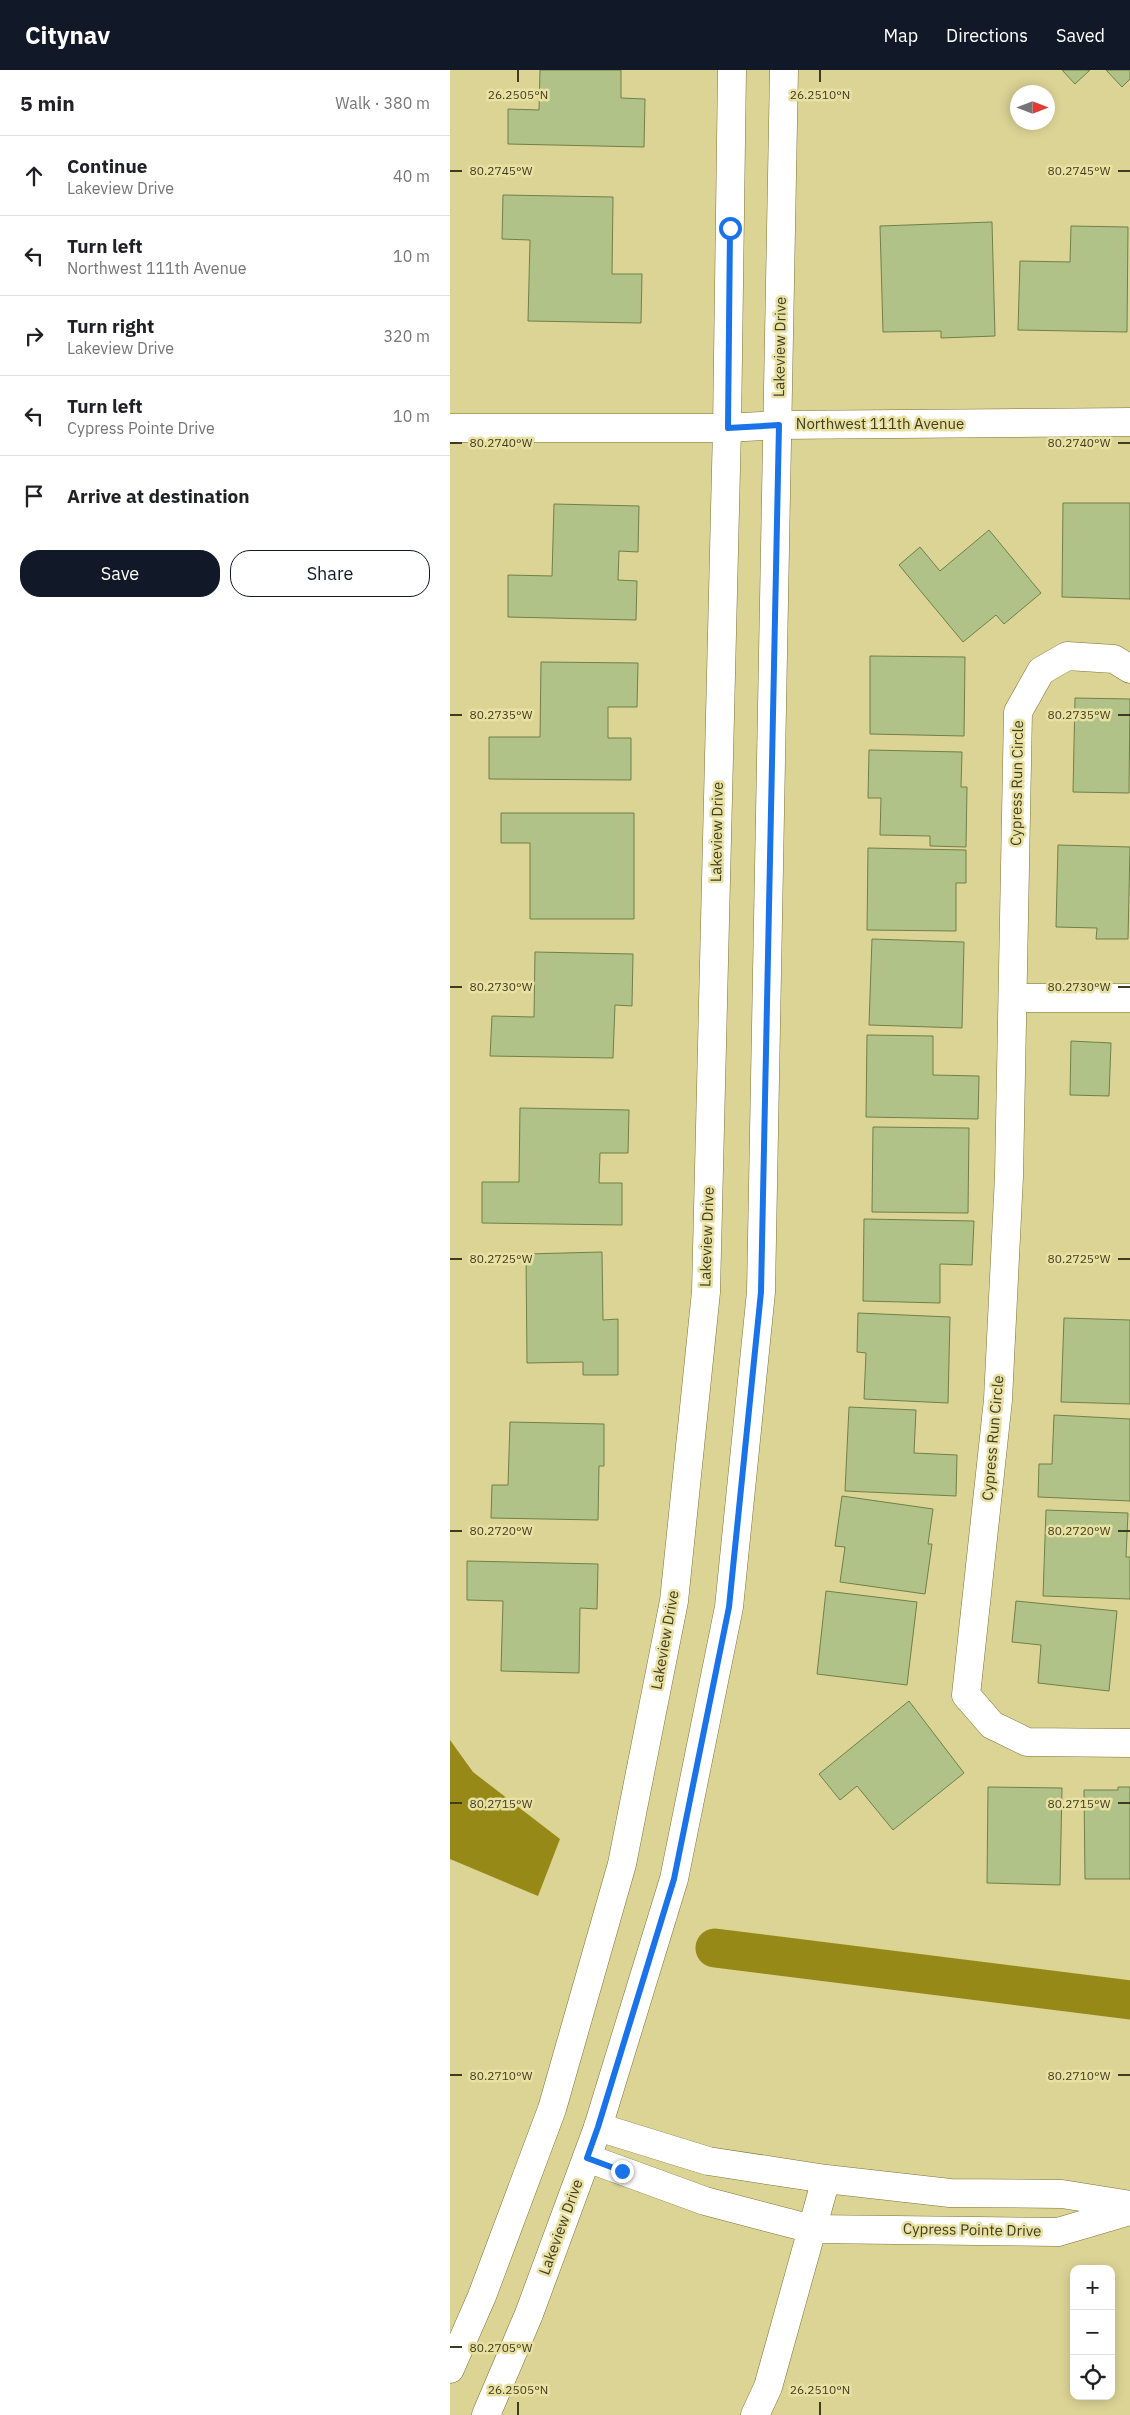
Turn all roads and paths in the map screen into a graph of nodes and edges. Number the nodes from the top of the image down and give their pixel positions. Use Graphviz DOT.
graph roads {
  1 [pos="732,70"];
  2 [pos="784,70"];
  3 [pos="1130,422"];
  4 [pos="779,425"];
  5 [pos="450,428"];
  6 [pos="728,428"];
  7 [pos="1130,669"];
  8 [pos="1013,998"];
  9 [pos="1130,998"];
  10 [pos="1130,1743"];
  11 [pos="598,2127"];
  12 [pos="587,2158"];
  13 [pos="826,2179"];
  14 [pos="1130,2206"];
  15 [pos="1130,2211"];
  16 [pos="812,2229"];
  17 [pos="450,2369"];
  18 [pos="486,2415"];
  19 [pos="755,2415"];
  1 -- 6 [label="street, Lakeview Drive"];
  2 -- 4 [label="street, Lakeview Drive"];
  3 -- 4 [label="street, Northwest 111th Avenue"];
  4 -- 6 [label="street, Northwest 111th Avenue"];
  4 -- 11 [label="street, Lakeview Drive"];
  5 -- 6 [label="street, Northwest 111th Avenue"];
  6 -- 17 [label="street, Lakeview Drive"];
  7 -- 8 [label="street, Cypress Run Circle"];
  8 -- 9 [label="street"];
  8 -- 10 [label="street, Cypress Run Circle"];
  11 -- 12 [label="street, Lakeview Drive"];
  11 -- 13 [label="street"];
  12 -- 16 [label="street, Cypress Pointe Drive"];
  12 -- 18 [label="street, Lakeview Drive"];
  13 -- 14 [label="street"];
  13 -- 16 [label="street"];
  15 -- 16 [label="street, Cypress Pointe Drive"];
  16 -- 19 [label="street"];
}
